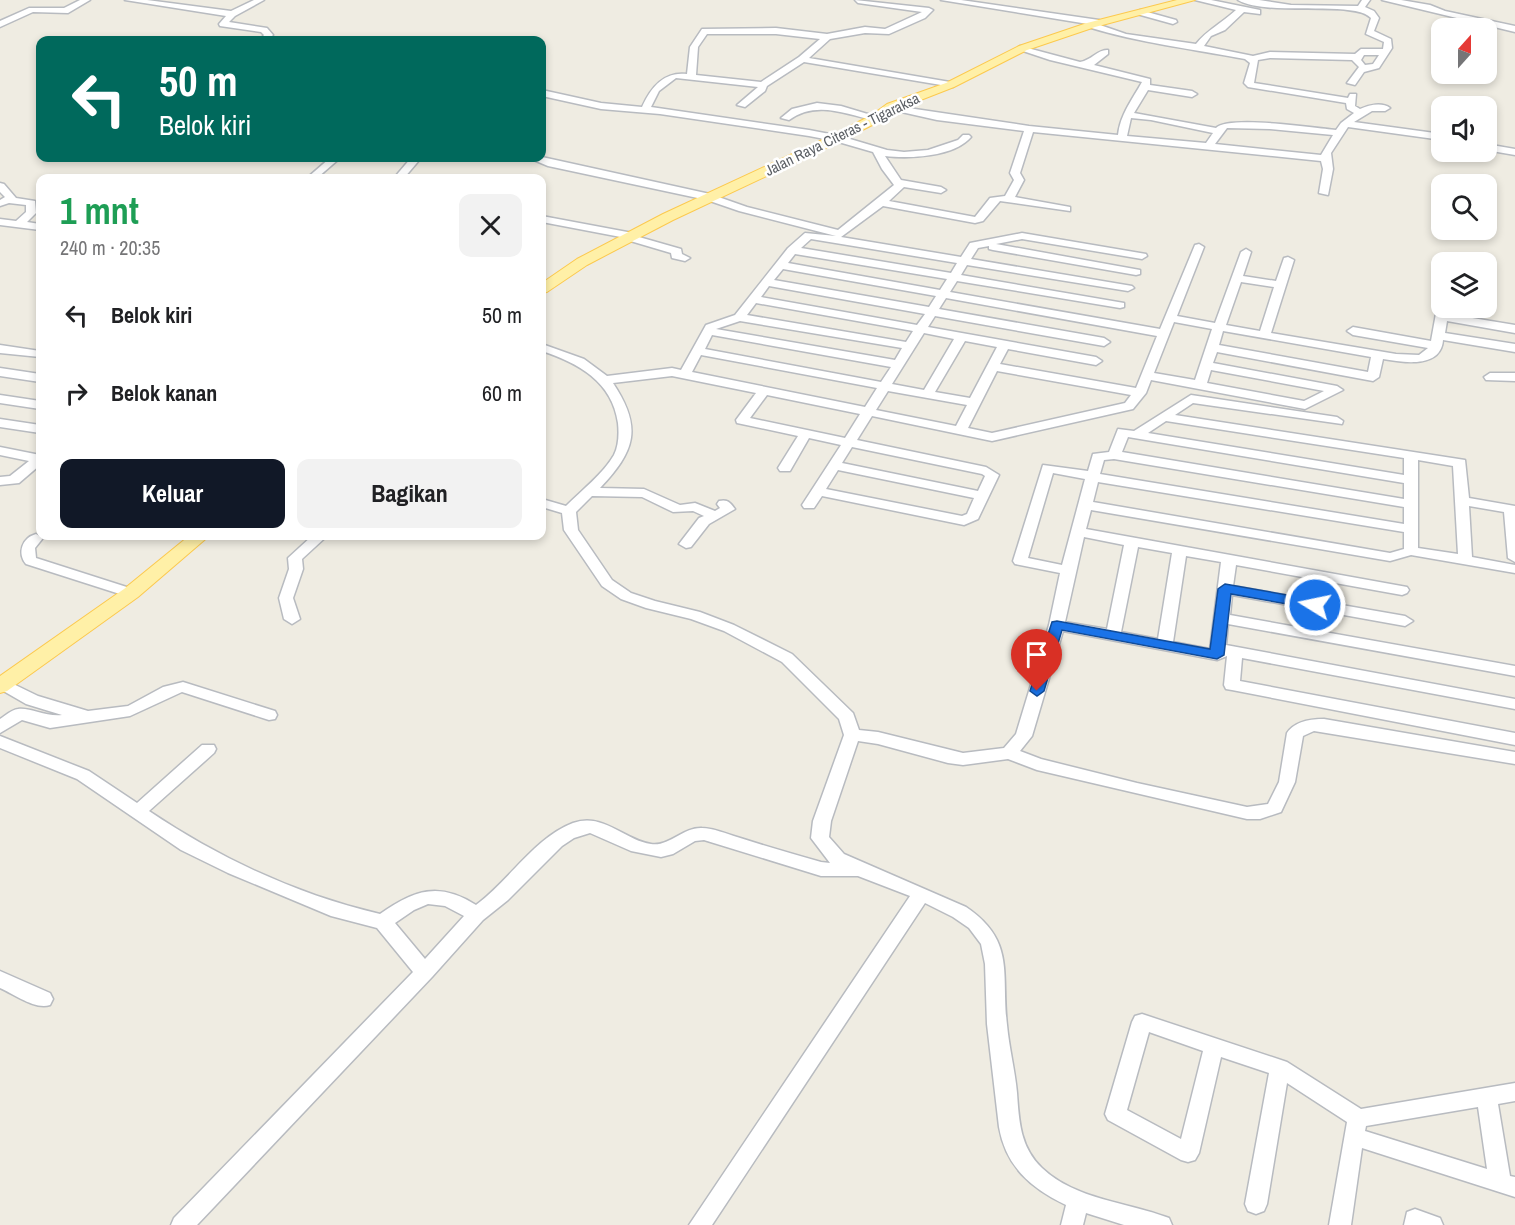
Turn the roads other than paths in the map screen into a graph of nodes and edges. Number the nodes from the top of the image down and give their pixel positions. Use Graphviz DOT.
graph roads {
  1 [pos="86,0"];
  2 [pos="129,0"];
  3 [pos="260,0"];
  4 [pos="945,0"];
  5 [pos="1190,0"];
  6 [pos="1198,0"];
  7 [pos="1242,0"];
  8 [pos="1386,0"];
  9 [pos="860,1"];
  10 [pos="1363,4"];
  11 [pos="853,9"];
  12 [pos="1241,10"];
  13 [pos="928,11"];
  14 [pos="1140,12"];
  15 [pos="232,14"];
  16 [pos="1268,14"];
  17 [pos="1173,22"];
  18 [pos="0,24"];
  19 [pos="1095,24"];
  20 [pos="1515,29"];
  21 [pos="267,36"];
  22 [pos="827,37"];
  23 [pos="777,41"];
  24 [pos="820,44"];
  25 [pos="1023,48"];
  26 [pos="1198,48"];
  27 [pos="1105,52"];
  28 [pos="1386,52"];
  29 [pos="1357,57"];
  30 [pos="802,59"];
  31 [pos="1252,59"];
  32 [pos="1082,64"];
  33 [pos="1366,66"];
  34 [pos="691,78"];
  35 [pos="1352,83"];
  36 [pos="950,84"];
  37 [pos="763,85"];
  38 [pos="1144,87"];
  39 [pos="546,94"];
  40 [pos="1192,94"];
  41 [pos="742,105"];
  42 [pos="891,107"];
  43 [pos="1385,108"];
  44 [pos="645,110"];
  45 [pos="1359,113"];
  46 [pos="1126,115"];
  47 [pos="786,118"];
  48 [pos="876,118"];
  49 [pos="1347,124"];
  50 [pos="1029,129"];
  51 [pos="1218,131"];
  52 [pos="1340,133"];
  53 [pos="1431,135"];
  54 [pos="966,137"];
  55 [pos="837,138"];
  56 [pos="1122,139"];
  57 [pos="1208,148"];
  58 [pos="1497,149"];
  59 [pos="878,152"];
  60 [pos="1515,152"];
  61 [pos="1325,158"];
  62 [pos="330,162"];
  63 [pos="413,162"];
  64 [pos="545,162"];
  65 [pos="317,174"];
  66 [pos="402,174"];
  67 [pos="900,183"];
  68 [pos="0,186"];
  69 [pos="941,190"];
  70 [pos="1324,193"];
  71 [pos="710,197"];
  72 [pos="1008,200"];
  73 [pos="4,202"];
  74 [pos="36,203"];
  75 [pos="881,203"];
  76 [pos="1066,209"];
  77 [pos="546,220"];
  78 [pos="0,222"];
  79 [pos="17,225"];
  80 [pos="36,226"];
  81 [pos="632,237"];
  82 [pos="978,244"];
  83 [pos="1199,247"];
  84 [pos="792,250"];
  85 [pos="1246,252"];
  86 [pos="685,258"];
  87 [pos="963,260"];
  88 [pos="1288,260"];
  89 [pos="781,265"];
  90 [pos="1136,272"];
  91 [pos="953,276"];
  92 [pos="1237,278"];
  93 [pos="765,282"];
  94 [pos="1280,285"];
  95 [pos="546,286"];
  96 [pos="1128,288"];
  97 [pos="942,293"];
  98 [pos="753,299"];
  99 [pos="1120,305"];
  100 [pos="931,311"];
  101 [pos="739,317"];
  102 [pos="1170,318"];
  103 [pos="1442,318"];
  104 [pos="1468,318"];
  105 [pos="1112,324"];
  106 [pos="1219,327"];
  107 [pos="920,328"];
  108 [pos="1515,329"];
  109 [pos="708,331"];
  110 [pos="1353,331"];
  111 [pos="1163,333"];
  112 [pos="1264,335"];
  113 [pos="962,336"];
  114 [pos="1439,341"];
  115 [pos="1104,342"];
  116 [pos="1004,344"];
  117 [pos="909,346"];
  118 [pos="1212,348"];
  119 [pos="1515,348"];
  120 [pos="0,349"];
  121 [pos="546,349"];
  122 [pos="699,351"];
  123 [pos="36,354"];
  124 [pos="1378,355"];
  125 [pos="1096,361"];
  126 [pos="897,364"];
  127 [pos="994,366"];
  128 [pos="1207,366"];
  129 [pos="0,372"];
  130 [pos="685,374"];
  131 [pos="1147,375"];
  132 [pos="36,377"];
  133 [pos="1490,377"];
  134 [pos="1515,378"];
  135 [pos="606,380"];
  136 [pos="1087,383"];
  137 [pos="1200,385"];
  138 [pos="883,387"];
  139 [pos="1140,393"];
  140 [pos="761,395"];
  141 [pos="927,395"];
  142 [pos="0,399"];
  143 [pos="974,403"];
  144 [pos="36,404"];
  145 [pos="865,416"];
  146 [pos="1163,417"];
  147 [pos="1337,421"];
  148 [pos="0,423"];
  149 [pos="36,428"];
  150 [pos="960,431"];
  151 [pos="805,434"];
  152 [pos="1136,435"];
  153 [pos="848,442"];
  154 [pos="0,452"];
  155 [pos="1114,455"];
  156 [pos="1411,456"];
  157 [pos="36,458"];
  158 [pos="36,462"];
  159 [pos="834,465"];
  160 [pos="785,468"];
  161 [pos="1093,476"];
  162 [pos="1410,480"];
  163 [pos="0,481"];
  164 [pos="818,491"];
  165 [pos="588,492"];
  166 [pos="982,496"];
  167 [pos="1462,501"];
  168 [pos="546,504"];
  169 [pos="724,504"];
  170 [pos="809,504"];
  171 [pos="1411,504"];
  172 [pos="1087,505"];
  173 [pos="568,511"];
  174 [pos="715,516"];
  175 [pos="1411,529"];
  176 [pos="1078,532"];
  177 [pos="36,538"];
  178 [pos="195,540"];
  179 [pos="315,540"];
  180 [pos="1132,542"];
  181 [pos="686,544"];
  182 [pos="1180,550"];
  183 [pos="1411,551"];
  184 [pos="1515,558"];
  185 [pos="1229,559"];
  186 [pos="1465,560"];
  187 [pos="1515,569"];
  188 [pos="1068,570"];
  189 [pos="1225,589"];
  190 [pos="1402,590"];
  191 [pos="131,593"];
  192 [pos="1221,618"];
  193 [pos="292,619"];
  194 [pos="1405,621"];
  195 [pos="1057,625"];
  196 [pos="1113,636"];
  197 [pos="1165,645"];
  198 [pos="1217,649"];
  199 [pos="1235,652"];
  200 [pos="1515,671"];
  201 [pos="2,685"];
  202 [pos="1515,704"];
  203 [pos="269,715"];
  204 [pos="85,716"];
  205 [pos="0,727"];
  206 [pos="852,735"];
  207 [pos="1515,739"];
  208 [pos="0,742"];
  209 [pos="208,749"];
  210 [pos="1009,753"];
  211 [pos="1515,758"];
  212 [pos="138,811"];
  213 [pos="867,870"];
  214 [pos="921,894"];
  215 [pos="476,915"];
  216 [pos="383,922"];
  217 [pos="424,972"];
  218 [pos="0,979"];
  219 [pos="43,999"];
  220 [pos="1214,1045"];
  221 [pos="1280,1068"];
  222 [pos="1515,1092"];
  223 [pos="1487,1096"];
  224 [pos="1356,1127"];
  225 [pos="1508,1185"];
  226 [pos="1078,1200"];
  227 [pos="1256,1204"];
  228 [pos="182,1225"];
  229 [pos="700,1225"];
  230 [pos="1072,1225"];
  231 [pos="1161,1225"];
  232 [pos="1340,1225"];
  233 [pos="1415,1225"];
  234 [pos="1432,1225"];
  1 -- 18 [label="street"];
  2 -- 15 [label="street"];
  3 -- 15 [label="street"];
  4 -- 13 [label="street"];
  4 -- 19 [label="street"];
  5 -- 14 [label="main road, Jalan Raya Citeras - Tigaraksa"];
  6 -- 12 [label="street"];
  7 -- 10 [label="street"];
  8 -- 20 [label="street"];
  9 -- 11 [label="street"];
  9 -- 13 [label="street"];
  10 -- 28 [label="street"];
  12 -- 16 [label="street"];
  12 -- 26 [label="street"];
  13 -- 22 [label="street"];
  14 -- 17 [label="street"];
  14 -- 19 [label="main road, Jalan Raya Citeras - Tigaraksa"];
  15 -- 21 [label="street"];
  19 -- 25 [label="main road, Jalan Raya Citeras - Tigaraksa"];
  19 -- 26 [label="street"];
  22 -- 24 [label="street"];
  22 -- 34 [label="street"];
  23 -- 24 [label="street"];
  24 -- 30 [label="street"];
  25 -- 32 [label="street"];
  25 -- 36 [label="main road, Jalan Raya Citeras - Tigaraksa"];
  26 -- 31 [label="street"];
  27 -- 32 [label="street"];
  28 -- 29 [label="street"];
  28 -- 33 [label="street"];
  29 -- 31 [label="street"];
  29 -- 33 [label="street"];
  30 -- 36 [label="street"];
  30 -- 37 [label="street"];
  31 -- 45 [label="street"];
  32 -- 38 [label="street"];
  33 -- 35 [label="street"];
  34 -- 37 [label="street"];
  34 -- 44 [label="street"];
  36 -- 42 [label="main road, Jalan Raya Citeras - Tigaraksa"];
  37 -- 41 [label="street"];
  38 -- 40 [label="street"];
  38 -- 46 [label="street"];
  39 -- 44 [label="street"];
  42 -- 48 [label="main road, Jalan Raya Citeras - Tigaraksa"];
  42 -- 50 [label="street"];
  43 -- 45 [label="street"];
  44 -- 55 [label="street"];
  45 -- 49 [label="street"];
  46 -- 51 [label="street"];
  46 -- 56 [label="street"];
  47 -- 48 [label="street"];
  48 -- 55 [label="main road, Jalan Raya Citeras - Tigaraksa"];
  49 -- 52 [label="street"];
  49 -- 53 [label="street"];
  50 -- 56 [label="street"];
  50 -- 72 [label="street"];
  51 -- 52 [label="street"];
  51 -- 57 [label="street"];
  52 -- 61 [label="street"];
  54 -- 59 [label="street"];
  55 -- 59 [label="street"];
  55 -- 71 [label="main road, Jalan Raya Citeras - Tigaraksa"];
  56 -- 57 [label="street"];
  57 -- 61 [label="street"];
  58 -- 60 [label="street"];
  59 -- 67 [label="street"];
  61 -- 70 [label="street"];
  62 -- 65 [label="street"];
  63 -- 66 [label="street"];
  64 -- 71 [label="street"];
  67 -- 69 [label="street"];
  67 -- 75 [label="street"];
  68 -- 73 [label="street"];
  71 -- 75 [label="street"];
  71 -- 81 [label="main road, Jalan Raya Citeras - Tigaraksa"];
  72 -- 75 [label="street"];
  72 -- 76 [label="street"];
  73 -- 74 [label="street"];
  74 -- 79 [label="street"];
  77 -- 81 [label="street"];
  78 -- 79 [label="street"];
  79 -- 80 [label="street"];
  81 -- 86 [label="street"];
  81 -- 95 [label="main road, Jalan Raya Citeras - Tigaraksa"];
  82 -- 87 [label="street"];
  82 -- 90 [label="street"];
  82 -- 90 [label="street"];
  83 -- 102 [label="street"];
  84 -- 87 [label="street"];
  84 -- 89 [label="street"];
  84 -- 91 [label="street"];
  85 -- 92 [label="street"];
  87 -- 91 [label="street"];
  87 -- 96 [label="street"];
  88 -- 94 [label="street"];
  89 -- 93 [label="street"];
  89 -- 97 [label="street"];
  90 -- 96 [label="street"];
  91 -- 97 [label="street"];
  91 -- 99 [label="street"];
  92 -- 94 [label="street"];
  92 -- 106 [label="street"];
  93 -- 98 [label="street"];
  93 -- 100 [label="street"];
  94 -- 112 [label="street"];
  96 -- 99 [label="street"];
  97 -- 100 [label="street"];
  97 -- 105 [label="street"];
  98 -- 101 [label="street"];
  98 -- 107 [label="street"];
  99 -- 105 [label="street"];
  100 -- 107 [label="street"];
  100 -- 115 [label="street"];
  101 -- 109 [label="street"];
  101 -- 117 [label="street"];
  102 -- 106 [label="street"];
  102 -- 111 [label="street"];
  103 -- 114 [label="street"];
  104 -- 108 [label="street"];
  105 -- 111 [label="street"];
  105 -- 115 [label="street"];
  106 -- 112 [label="street"];
  106 -- 118 [label="street"];
  107 -- 113 [label="street"];
  107 -- 117 [label="street"];
  109 -- 122 [label="street"];
  109 -- 126 [label="street"];
  110 -- 114 [label="street"];
  111 -- 131 [label="street"];
  112 -- 124 [label="street"];
  113 -- 116 [label="street"];
  113 -- 141 [label="street"];
  114 -- 119 [label="street"];
  114 -- 124 [label="street"];
  115 -- 125 [label="street"];
  116 -- 125 [label="street"];
  116 -- 127 [label="street"];
  117 -- 126 [label="street"];
  118 -- 124 [label="street"];
  118 -- 128 [label="street"];
  120 -- 123 [label="street"];
  121 -- 135 [label="street"];
  122 -- 130 [label="street"];
  122 -- 138 [label="street"];
  125 -- 136 [label="street"];
  126 -- 138 [label="street"];
  127 -- 136 [label="street"];
  127 -- 143 [label="street"];
  128 -- 137 [label="street"];
  128 -- 137 [label="street"];
  129 -- 132 [label="street"];
  130 -- 135 [label="street"];
  130 -- 140 [label="street"];
  131 -- 137 [label="street"];
  131 -- 139 [label="street"];
  133 -- 134 [label="street"];
  135 -- 165 [label="street"];
  136 -- 139 [label="street"];
  138 -- 141 [label="street"];
  138 -- 145 [label="street"];
  139 -- 150 [label="street"];
  140 -- 145 [label="street"];
  140 -- 151 [label="street"];
  141 -- 143 [label="street"];
  142 -- 144 [label="street"];
  143 -- 150 [label="street"];
  145 -- 150 [label="street"];
  145 -- 153 [label="street"];
  146 -- 147 [label="street"];
  146 -- 152 [label="street"];
  146 -- 156 [label="street"];
  148 -- 149 [label="street"];
  151 -- 153 [label="street"];
  151 -- 160 [label="street"];
  152 -- 155 [label="street"];
  152 -- 162 [label="street"];
  153 -- 159 [label="street"];
  153 -- 166 [label="street"];
  154 -- 157 [label="street"];
  155 -- 161 [label="street"];
  155 -- 171 [label="street"];
  156 -- 162 [label="street"];
  156 -- 167 [label="street"];
  158 -- 163 [label="street"];
  159 -- 164 [label="street"];
  159 -- 166 [label="street"];
  161 -- 172 [label="street"];
  161 -- 175 [label="street"];
  161 -- 188 [label="street"];
  162 -- 171 [label="street"];
  164 -- 166 [label="street"];
  164 -- 170 [label="street"];
  165 -- 173 [label="street"];
  165 -- 174 [label="street"];
  167 -- 184 [label="street"];
  167 -- 186 [label="street"];
  168 -- 173 [label="street"];
  169 -- 174 [label="street"];
  171 -- 175 [label="street"];
  172 -- 176 [label="street"];
  172 -- 183 [label="street"];
  173 -- 206 [label="street"];
  174 -- 181 [label="street"];
  175 -- 183 [label="street"];
  176 -- 180 [label="street"];
  176 -- 188 [label="street"];
  177 -- 191 [label="street"];
  178 -- 191 [label="main road"];
  179 -- 193 [label="street"];
  180 -- 182 [label="street"];
  180 -- 196 [label="street"];
  182 -- 185 [label="street"];
  182 -- 197 [label="street"];
  183 -- 186 [label="street"];
  185 -- 189 [label="street"];
  185 -- 190 [label="street"];
  186 -- 187 [label="street"];
  188 -- 195 [label="street"];
  189 -- 192 [label="street"];
  189 -- 194 [label="street"];
  191 -- 201 [label="main road"];
  192 -- 198 [label="street"];
  192 -- 200 [label="street"];
  195 -- 196 [label="street"];
  195 -- 210 [label="street"];
  196 -- 197 [label="street"];
  197 -- 198 [label="street"];
  198 -- 199 [label="street"];
  199 -- 202 [label="street"];
  199 -- 207 [label="street"];
  201 -- 204 [label="street"];
  203 -- 204 [label="street"];
  204 -- 205 [label="street"];
  206 -- 210 [label="street"];
  206 -- 213 [label="street"];
  208 -- 212 [label="street"];
  209 -- 212 [label="street"];
  210 -- 211 [label="street"];
  212 -- 216 [label="street"];
  213 -- 214 [label="street"];
  213 -- 215 [label="street"];
  214 -- 226 [label="street"];
  214 -- 229 [label="street"];
  215 -- 216 [label="street"];
  215 -- 217 [label="street"];
  216 -- 217 [label="street"];
  217 -- 228 [label="street"];
  218 -- 219 [label="street"];
  220 -- 220 [label="street"];
  220 -- 221 [label="street"];
  221 -- 224 [label="street"];
  221 -- 227 [label="street"];
  222 -- 223 [label="street"];
  223 -- 224 [label="street"];
  223 -- 225 [label="street"];
  224 -- 225 [label="street"];
  224 -- 232 [label="street"];
  226 -- 230 [label="street"];
  226 -- 231 [label="street"];
  233 -- 234 [label="street"];
}
